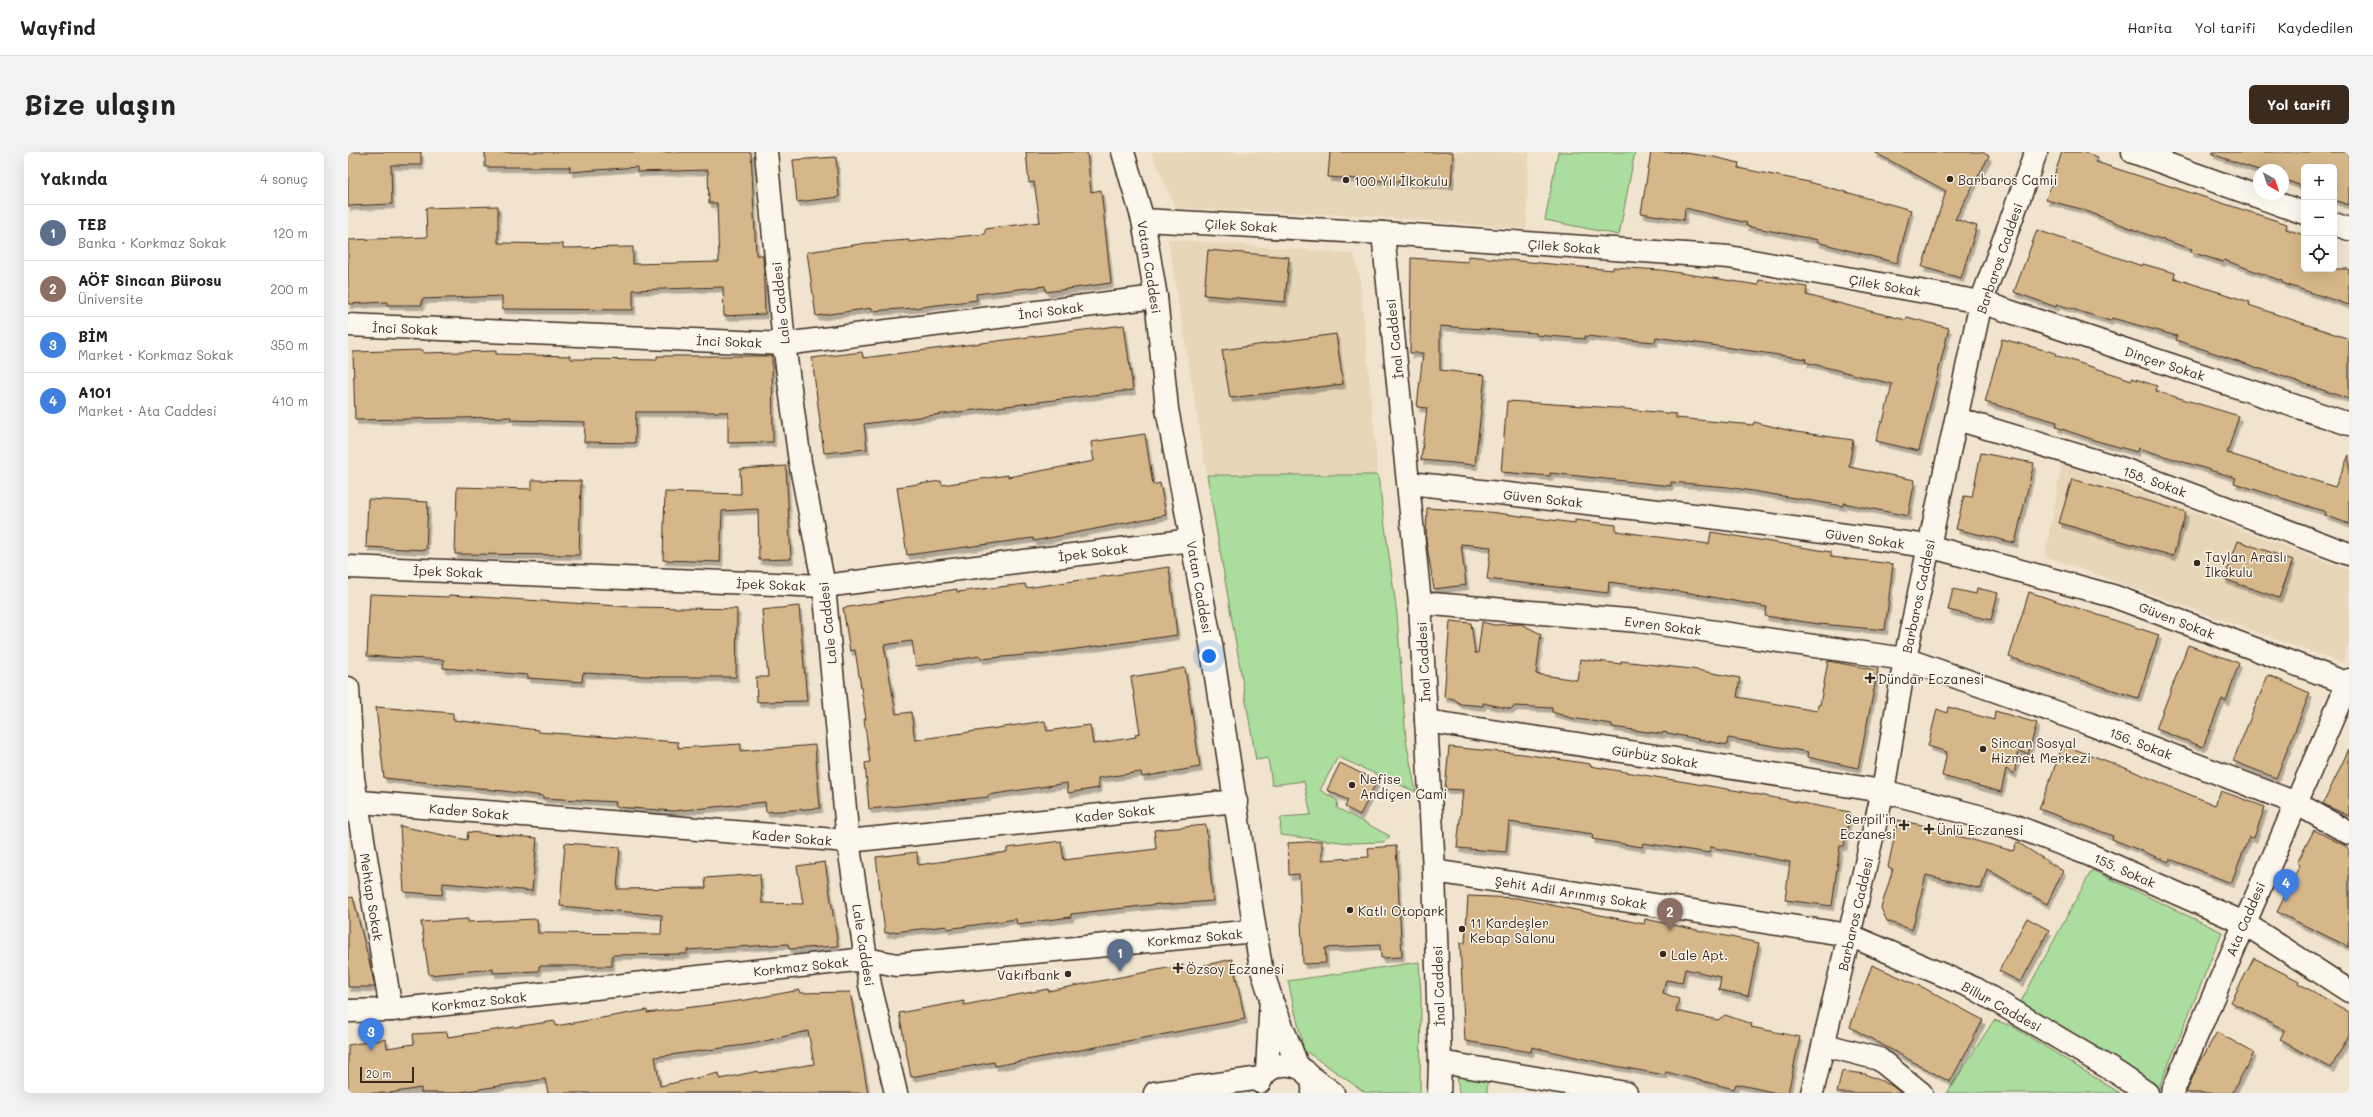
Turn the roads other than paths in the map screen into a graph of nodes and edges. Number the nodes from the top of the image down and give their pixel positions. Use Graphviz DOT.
graph roads {
  1 [pos="766,152"];
  2 [pos="1123,152"];
  3 [pos="2036,152"];
  4 [pos="2133,152"];
  5 [pos="2301,212"];
  6 [pos="1143,220"];
  7 [pos="2337,225"];
  8 [pos="2349,229"];
  9 [pos="1383,233"];
  10 [pos="1156,297"];
  11 [pos="1981,302"];
  12 [pos="348,326"];
  13 [pos="784,344"];
  14 [pos="1957,419"];
  15 [pos="2349,424"];
  16 [pos="1409,483"];
  17 [pos="1192,540"];
  18 [pos="1928,546"];
  19 [pos="2349,554"];
  20 [pos="348,567"];
  21 [pos="824,586"];
  22 [pos="1420,603"];
  23 [pos="1905,659"];
  24 [pos="2349,683"];
  25 [pos="348,688"];
  26 [pos="1426,721"];
  27 [pos="1883,791"];
  28 [pos="1236,800"];
  29 [pos="352,802"];
  30 [pos="2296,803"];
  31 [pos="2349,833"];
  32 [pos="848,841"];
  33 [pos="1434,871"];
  34 [pos="2244,922"];
  35 [pos="1255,931"];
  36 [pos="1849,935"];
  37 [pos="866,959"];
  38 [pos="2349,991"];
  39 [pos="1271,998"];
  40 [pos="391,1010"];
  41 [pos="348,1011"];
  42 [pos="1825,1045"];
  43 [pos="1440,1062"];
  44 [pos="1306,1078"];
  45 [pos="1262,1081"];
  46 [pos="896,1093"];
  47 [pos="1155,1093"];
  48 [pos="1333,1093"];
  49 [pos="1439,1093"];
  50 [pos="1626,1093"];
  51 [pos="1812,1093"];
  52 [pos="1920,1093"];
  53 [pos="2147,1093"];
  54 [pos="2172,1093"];
  1 -- 13 [label="street, Lale Caddesi"];
  2 -- 6 [label="street, Vatan Caddesi"];
  3 -- 11 [label="street, Barbaros Caddesi"];
  4 -- 5 [label="street"];
  6 -- 9 [label="street, Çilek Sokak"];
  6 -- 10 [label="street, Vatan Caddesi"];
  7 -- 8 [label="street"];
  9 -- 11 [label="street, Çilek Sokak"];
  9 -- 16 [label="street, İnal Caddesi"];
  10 -- 13 [label="street, İnci Sokak"];
  10 -- 17 [label="street, Vatan Caddesi"];
  11 -- 14 [label="street, Barbaros Caddesi"];
  11 -- 15 [label="street, Dinçer Sokak"];
  12 -- 13 [label="street, İnci Sokak"];
  13 -- 21 [label="street, Lale Caddesi"];
  14 -- 18 [label="street, Barbaros Caddesi"];
  14 -- 19 [label="street, 158. Sokak"];
  16 -- 18 [label="street, Güven Sokak"];
  16 -- 22 [label="street, İnal Caddesi"];
  17 -- 21 [label="street, İpek Sokak"];
  17 -- 28 [label="street, Vatan Caddesi"];
  18 -- 23 [label="street, Barbaros Caddesi"];
  18 -- 24 [label="street, Güven Sokak"];
  20 -- 21 [label="street, İpek Sokak"];
  21 -- 32 [label="street, Lale Caddesi"];
  22 -- 23 [label="street, Evren Sokak"];
  22 -- 26 [label="street, İnal Caddesi"];
  23 -- 27 [label="street, Barbaros Caddesi"];
  23 -- 30 [label="street, 156. Sokak"];
  24 -- 30 [label="street, Ata Caddesi"];
  25 -- 29 [label="street, Mehtap Sokak"];
  26 -- 27 [label="street, Gürbüz Sokak"];
  26 -- 33 [label="street, İnal Caddesi"];
  27 -- 34 [label="street, 155. Sokak"];
  27 -- 36 [label="street, Barbaros Caddesi"];
  28 -- 32 [label="street, Kader Sokak"];
  28 -- 35 [label="street, Vatan Caddesi"];
  29 -- 32 [label="street, Kader Sokak"];
  29 -- 40 [label="street, Mehtap Sokak"];
  30 -- 31 [label="street, 156. Sokak"];
  30 -- 34 [label="street, Ata Caddesi"];
  32 -- 37 [label="street, Lale Caddesi"];
  33 -- 36 [label="street, Şehit Adil Arınmış Sokak"];
  33 -- 43 [label="street, İnal Caddesi"];
  34 -- 38 [label="street, 155. Sokak"];
  34 -- 54 [label="street, Ata Caddesi"];
  35 -- 37 [label="street, Korkmaz Sokak"];
  35 -- 39 [label="street, Vatan Caddesi"];
  36 -- 42 [label="street, Barbaros Caddesi"];
  36 -- 53 [label="street, Billur Caddesi"];
  37 -- 40 [label="street, Korkmaz Sokak"];
  37 -- 46 [label="street, Lale Caddesi"];
  39 -- 44 [label="street"];
  39 -- 45 [label="street, Vatan Caddesi"];
  40 -- 41 [label="street, Korkmaz Sokak"];
  42 -- 51 [label="street, Barbaros Caddesi"];
  42 -- 52 [label="street"];
  43 -- 49 [label="street, İnal Caddesi"];
  43 -- 50 [label="street"];
  44 -- 45 [label="street"];
  44 -- 48 [label="street"];
  45 -- 47 [label="street"];
}
